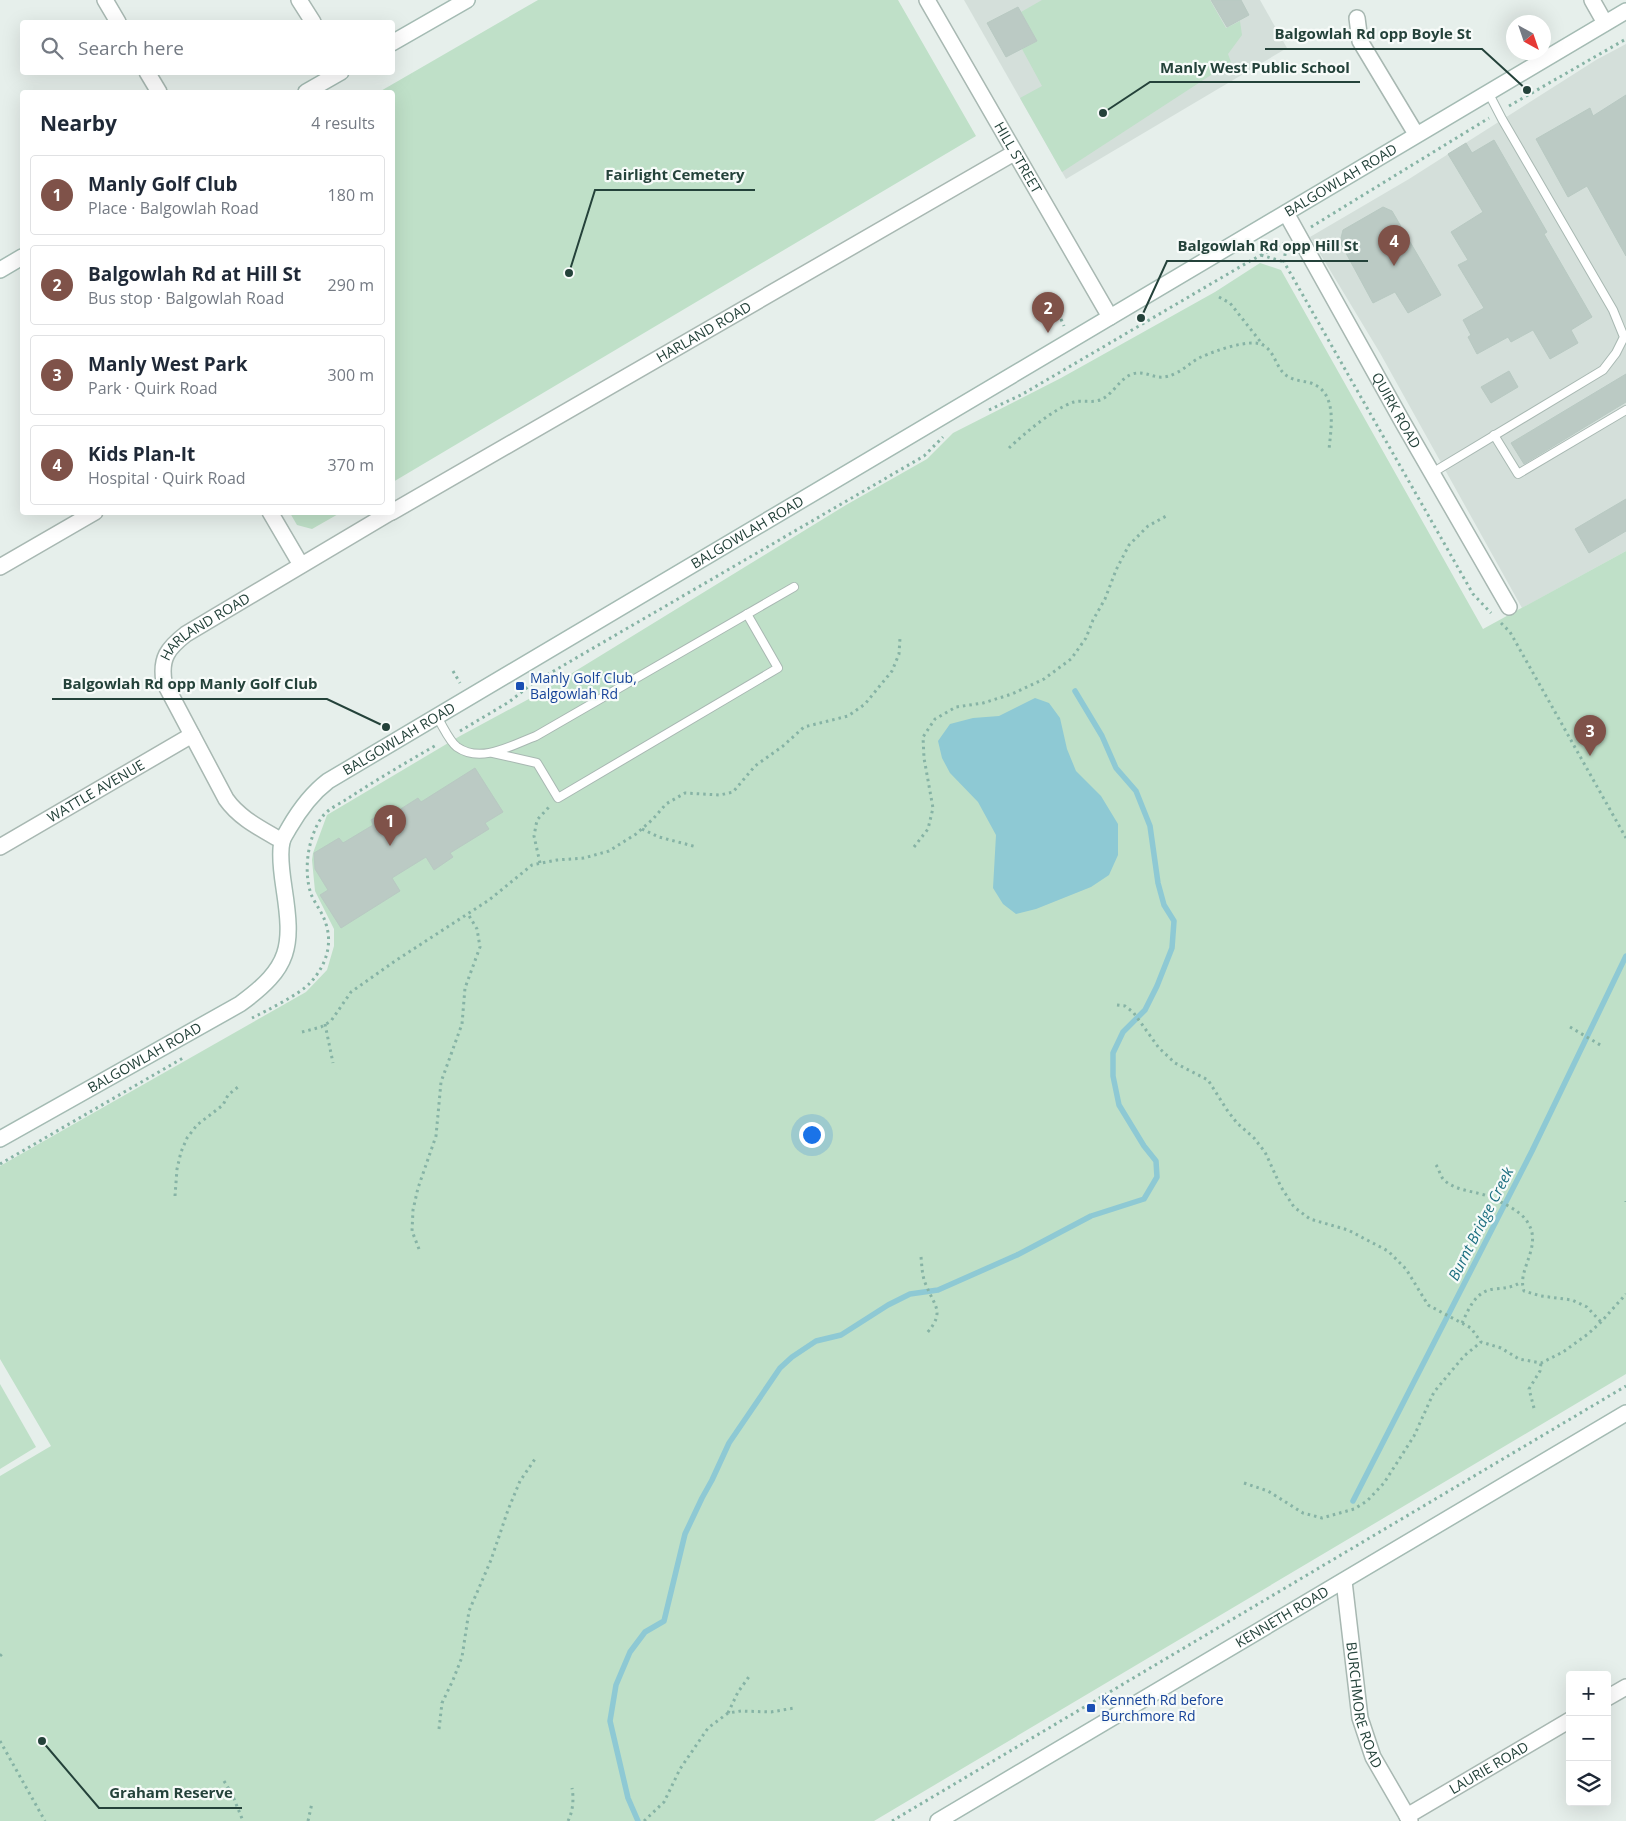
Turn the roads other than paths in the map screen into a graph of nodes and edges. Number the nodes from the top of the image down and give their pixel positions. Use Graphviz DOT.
graph roads {
  1 [pos="104,0"];
  2 [pos="299,0"];
  3 [pos="467,0"];
  4 [pos="927,0"];
  5 [pos="1592,0"];
  6 [pos="1626,11"];
  7 [pos="1357,18"];
  8 [pos="117,20"];
  9 [pos="312,20"];
  10 [pos="1605,23"];
  11 [pos="395,41"];
  12 [pos="149,75"];
  13 [pos="336,75"];
  14 [pos="158,90"];
  15 [pos="310,90"];
  16 [pos="1488,92"];
  17 [pos="1416,134"];
  18 [pos="1014,154"];
  19 [pos="1286,213"];
  20 [pos="20,258"];
  21 [pos="0,270"];
  22 [pos="1110,317"];
  23 [pos="1625,339"];
  24 [pos="1626,410"];
  25 [pos="1494,435"];
  26 [pos="1432,473"];
  27 [pos="395,510"];
  28 [pos="90,515"];
  29 [pos="272,515"];
  30 [pos="387,515"];
  31 [pos="301,564"];
  32 [pos="0,567"];
  33 [pos="794,587"];
  34 [pos="1510,607"];
  35 [pos="747,614"];
  36 [pos="437,717"];
  37 [pos="192,735"];
  38 [pos="493,753"];
  39 [pos="282,841"];
  40 [pos="0,847"];
  41 [pos="0,1139"];
  42 [pos="1626,1413"];
  43 [pos="1344,1581"];
  44 [pos="1626,1687"];
  45 [pos="1611,1696"];
  46 [pos="1566,1722"];
  47 [pos="1409,1818"];
  48 [pos="938,1821"];
  1 -- 8 [label="street"];
  2 -- 9 [label="street"];
  3 -- 11 [label="street"];
  4 -- 18 [label="street, HILL STREET"];
  5 -- 10 [label="street"];
  6 -- 10 [label="street, BALGOWLAH ROAD"];
  7 -- 17 [label="street"];
  10 -- 16 [label="street, BALGOWLAH ROAD"];
  12 -- 14 [label="street"];
  13 -- 15 [label="street"];
  16 -- 17 [label="street, BALGOWLAH ROAD"];
  16 -- 23 [label="lane"];
  17 -- 19 [label="street, BALGOWLAH ROAD"];
  18 -- 22 [label="street, HILL STREET"];
  18 -- 27 [label="street, HARLAND ROAD"];
  19 -- 22 [label="street, BALGOWLAH ROAD"];
  19 -- 26 [label="street, QUIRK ROAD"];
  20 -- 21 [label="street"];
  22 -- 36 [label="street, BALGOWLAH ROAD"];
  23 -- 25 [label="lane"];
  24 -- 25 [label="lane"];
  25 -- 26 [label="lane"];
  26 -- 34 [label="street, QUIRK ROAD"];
  28 -- 32 [label="street"];
  29 -- 31 [label="street"];
  30 -- 31 [label="street, HARLAND ROAD"];
  31 -- 37 [label="street, HARLAND ROAD"];
  33 -- 35 [label="lane"];
  35 -- 38 [label="lane"];
  35 -- 38 [label="lane"];
  36 -- 38 [label="lane"];
  36 -- 39 [label="street, BALGOWLAH ROAD"];
  37 -- 39 [label="street, HARLAND ROAD"];
  37 -- 40 [label="street, WATTLE AVENUE"];
  39 -- 41 [label="street, BALGOWLAH ROAD"];
  42 -- 43 [label="street, KENNETH ROAD"];
  43 -- 47 [label="street, BURCHMORE ROAD"];
  43 -- 48 [label="street, KENNETH ROAD"];
  44 -- 45 [label="street"];
  46 -- 47 [label="street, LAURIE ROAD"];
}
